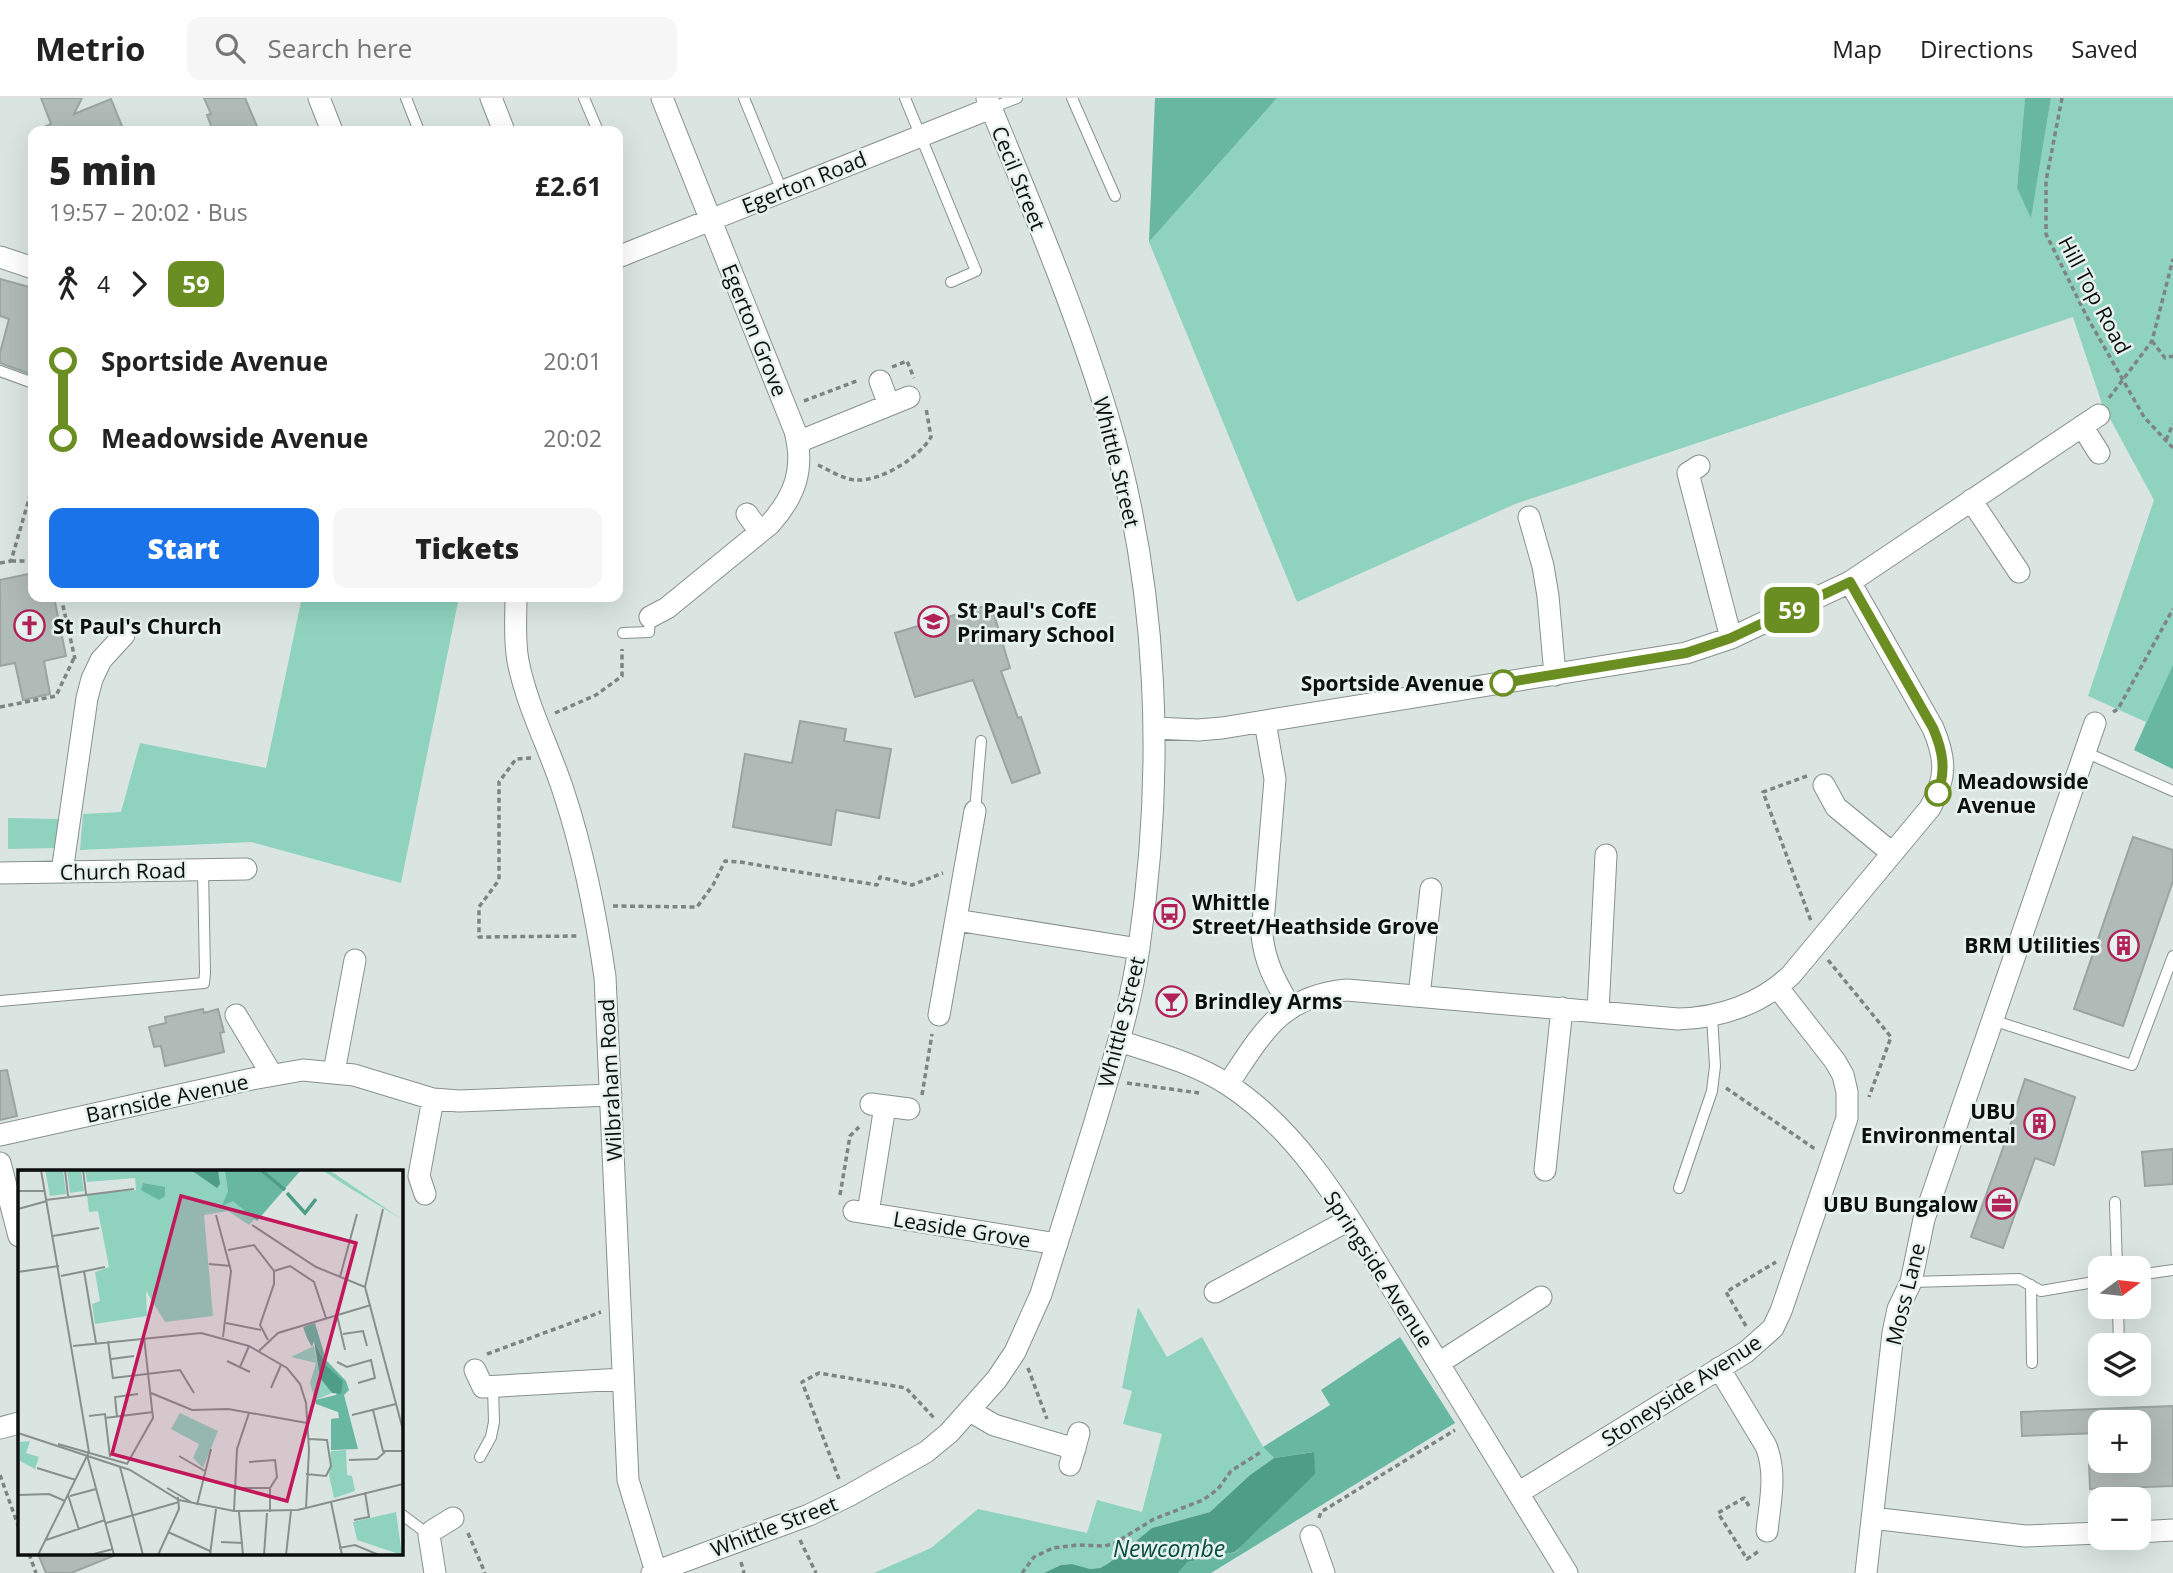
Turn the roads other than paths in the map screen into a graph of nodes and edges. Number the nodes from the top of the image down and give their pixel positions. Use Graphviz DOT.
graph roads {
  1 [pos="319,98"];
  2 [pos="406,98"];
  3 [pos="491,98"];
  4 [pos="584,98"];
  5 [pos="662,98"];
  6 [pos="744,98"];
  7 [pos="905,98"];
  8 [pos="1017,98"];
  9 [pos="1072,98"];
  10 [pos="989,103"];
  11 [pos="330,126"];
  12 [pos="417,126"];
  13 [pos="502,126"];
  14 [pos="596,126"];
  15 [pos="920,136"];
  16 [pos="782,191"];
  17 [pos="1115,196"];
  18 [pos="711,219"];
  19 [pos="623,255"];
  20 [pos="0,257"];
  21 [pos="1052,257"];
  22 [pos="28,266"];
  23 [pos="951,282"];
  24 [pos="0,371"];
  25 [pos="28,381"];
  26 [pos="880,381"];
  27 [pos="798,442"];
  28 [pos="2099,453"];
  29 [pos="1699,466"];
  30 [pos="1971,500"];
  31 [pos="747,514"];
  32 [pos="1529,517"];
  33 [pos="761,532"];
  34 [pos="2019,572"];
  35 [pos="1850,582"];
  36 [pos="516,602"];
  37 [pos="650,617"];
  38 [pos="623,633"];
  39 [pos="124,635"];
  40 [pos="1731,638"];
  41 [pos="1555,675"];
  42 [pos="1265,722"];
  43 [pos="2095,723"];
  44 [pos="1155,728"];
  45 [pos="981,741"];
  46 [pos="2085,752"];
  47 [pos="1824,785"];
  48 [pos="2173,791"];
  49 [pos="975,811"];
  50 [pos="1892,853"];
  51 [pos="1606,855"];
  52 [pos="246,869"];
  53 [pos="203,870"];
  54 [pos="62,872"];
  55 [pos="0,873"];
  56 [pos="1431,889"];
  57 [pos="956,920"];
  58 [pos="1139,949"];
  59 [pos="2173,956"];
  60 [pos="355,960"];
  61 [pos="1778,988"];
  62 [pos="1419,996"];
  63 [pos="0,1001"];
  64 [pos="1290,1007"];
  65 [pos="1562,1008"];
  66 [pos="1598,1011"];
  67 [pos="236,1015"];
  68 [pos="939,1015"];
  69 [pos="1712,1016"];
  70 [pos="1992,1020"];
  71 [pos="1119,1041"];
  72 [pos="334,1072"];
  73 [pos="272,1075"];
  74 [pos="1228,1084"];
  75 [pos="611,1095"];
  76 [pos="433,1099"];
  77 [pos="909,1109"];
  78 [pos="0,1135"];
  79 [pos="0,1163"];
  80 [pos="1545,1170"];
  81 [pos="1679,1188"];
  82 [pos="425,1194"];
  83 [pos="2115,1202"];
  84 [pos="1349,1220"];
  85 [pos="18,1232"];
  86 [pos="1057,1244"];
  87 [pos="2116,1256"];
  88 [pos="2173,1270"];
  89 [pos="2151,1273"];
  90 [pos="1911,1282"];
  91 [pos="2088,1283"];
  92 [pos="2031,1285"];
  93 [pos="1214,1292"];
  94 [pos="1529,1298"];
  95 [pos="1439,1363"];
  96 [pos="2032,1363"];
  97 [pos="1719,1368"];
  98 [pos="475,1370"];
  99 [pos="623,1379"];
  100 [pos="493,1387"];
  101 [pos="970,1411"];
  102 [pos="18,1423"];
  103 [pos="0,1429"];
  104 [pos="1070,1448"];
  105 [pos="480,1457"];
  106 [pos="1518,1493"];
  107 [pos="402,1515"];
  108 [pos="1762,1517"];
  109 [pos="453,1518"];
  110 [pos="1872,1518"];
  111 [pos="2173,1530"];
  112 [pos="2151,1531"];
  113 [pos="2088,1533"];
  114 [pos="429,1535"];
  115 [pos="1311,1536"];
  116 [pos="694,1565"];
  117 [pos="654,1572"];
  118 [pos="435,1573"];
  119 [pos="1324,1573"];
  120 [pos="1567,1573"];
  121 [pos="1867,1573"];
  1 -- 11 [label="street"];
  2 -- 12 [label="lane"];
  3 -- 13 [label="street"];
  4 -- 14 [label="lane"];
  5 -- 18 [label="street, Egerton Grove"];
  6 -- 16 [label="lane"];
  7 -- 15 [label="lane"];
  8 -- 10 [label="lane"];
  9 -- 17 [label="lane"];
  10 -- 15 [label="street, Egerton Road"];
  10 -- 21 [label="street, Cecil Street"];
  15 -- 16 [label="street, Egerton Road"];
  15 -- 23 [label="lane"];
  16 -- 18 [label="street, Egerton Road"];
  18 -- 19 [label="street, Egerton Road"];
  18 -- 27 [label="street, Egerton Grove"];
  20 -- 22 [label="street"];
  21 -- 44 [label="street, Whittle Street"];
  24 -- 25 [label="lane"];
  26 -- 27 [label="street"];
  27 -- 33 [label="street, Egerton Grove"];
  28 -- 30 [label="street"];
  29 -- 40 [label="street"];
  30 -- 34 [label="street"];
  30 -- 35 [label="street"];
  31 -- 33 [label="street"];
  32 -- 41 [label="street"];
  33 -- 37 [label="street, Egerton Grove"];
  35 -- 40 [label="street"];
  35 -- 50 [label="street"];
  36 -- 75 [label="street, Wilbraham Road"];
  37 -- 38 [label="lane"];
  39 -- 54 [label="street"];
  40 -- 41 [label="street"];
  41 -- 42 [label="street"];
  42 -- 44 [label="street"];
  42 -- 64 [label="street"];
  43 -- 46 [label="street, Moss Lane"];
  44 -- 58 [label="street, Whittle Street"];
  45 -- 49 [label="lane"];
  46 -- 48 [label="lane"];
  46 -- 70 [label="street, Moss Lane"];
  47 -- 50 [label="street"];
  49 -- 57 [label="street"];
  50 -- 61 [label="street"];
  51 -- 66 [label="street"];
  52 -- 53 [label="street, Church Road"];
  53 -- 54 [label="street, Church Road"];
  53 -- 63 [label="lane"];
  54 -- 55 [label="street, Church Road"];
  56 -- 62 [label="street"];
  57 -- 58 [label="street"];
  57 -- 68 [label="street"];
  58 -- 71 [label="street, Whittle Street"];
  59 -- 70 [label="lane"];
  60 -- 72 [label="street"];
  61 -- 69 [label="street"];
  61 -- 97 [label="street, Stoneyside Avenue"];
  62 -- 64 [label="street"];
  62 -- 65 [label="street"];
  64 -- 74 [label="street"];
  65 -- 66 [label="street"];
  65 -- 80 [label="street"];
  66 -- 69 [label="street"];
  67 -- 73 [label="street"];
  69 -- 81 [label="lane"];
  70 -- 90 [label="street, Moss Lane"];
  71 -- 74 [label="street, Springside Avenue"];
  71 -- 86 [label="street, Whittle Street"];
  72 -- 73 [label="street, Barnside Avenue"];
  72 -- 76 [label="street, Barnside Avenue"];
  73 -- 78 [label="street, Barnside Avenue"];
  74 -- 84 [label="street, Springside Avenue"];
  75 -- 76 [label="street, Barnside Avenue"];
  75 -- 99 [label="street, Wilbraham Road"];
  76 -- 82 [label="street"];
  77 -- 86 [label="street, Leaside Grove"];
  79 -- 85 [label="street"];
  83 -- 87 [label="lane"];
  84 -- 93 [label="street"];
  84 -- 95 [label="street, Springside Avenue"];
  86 -- 101 [label="street, Whittle Street"];
  88 -- 89 [label="lane"];
  90 -- 92 [label="lane"];
  90 -- 110 [label="street, Moss Lane"];
  91 -- 92 [label="lane"];
  92 -- 96 [label="lane"];
  94 -- 95 [label="street"];
  95 -- 106 [label="street, Springside Avenue"];
  97 -- 106 [label="street, Stoneyside Avenue"];
  97 -- 108 [label="street"];
  98 -- 100 [label="street"];
  99 -- 100 [label="street"];
  99 -- 117 [label="street, Wilbraham Road"];
  100 -- 105 [label="lane"];
  101 -- 104 [label="street"];
  101 -- 116 [label="street, Whittle Street"];
  102 -- 103 [label="street"];
  106 -- 120 [label="street, Springside Avenue"];
  107 -- 114 [label="lane"];
  109 -- 114 [label="street"];
  110 -- 113 [label="street"];
  110 -- 121 [label="street, Moss Lane"];
  111 -- 112 [label="street"];
  114 -- 118 [label="street"];
  115 -- 119 [label="street"];
  116 -- 117 [label="street, Whittle Street"];
}
